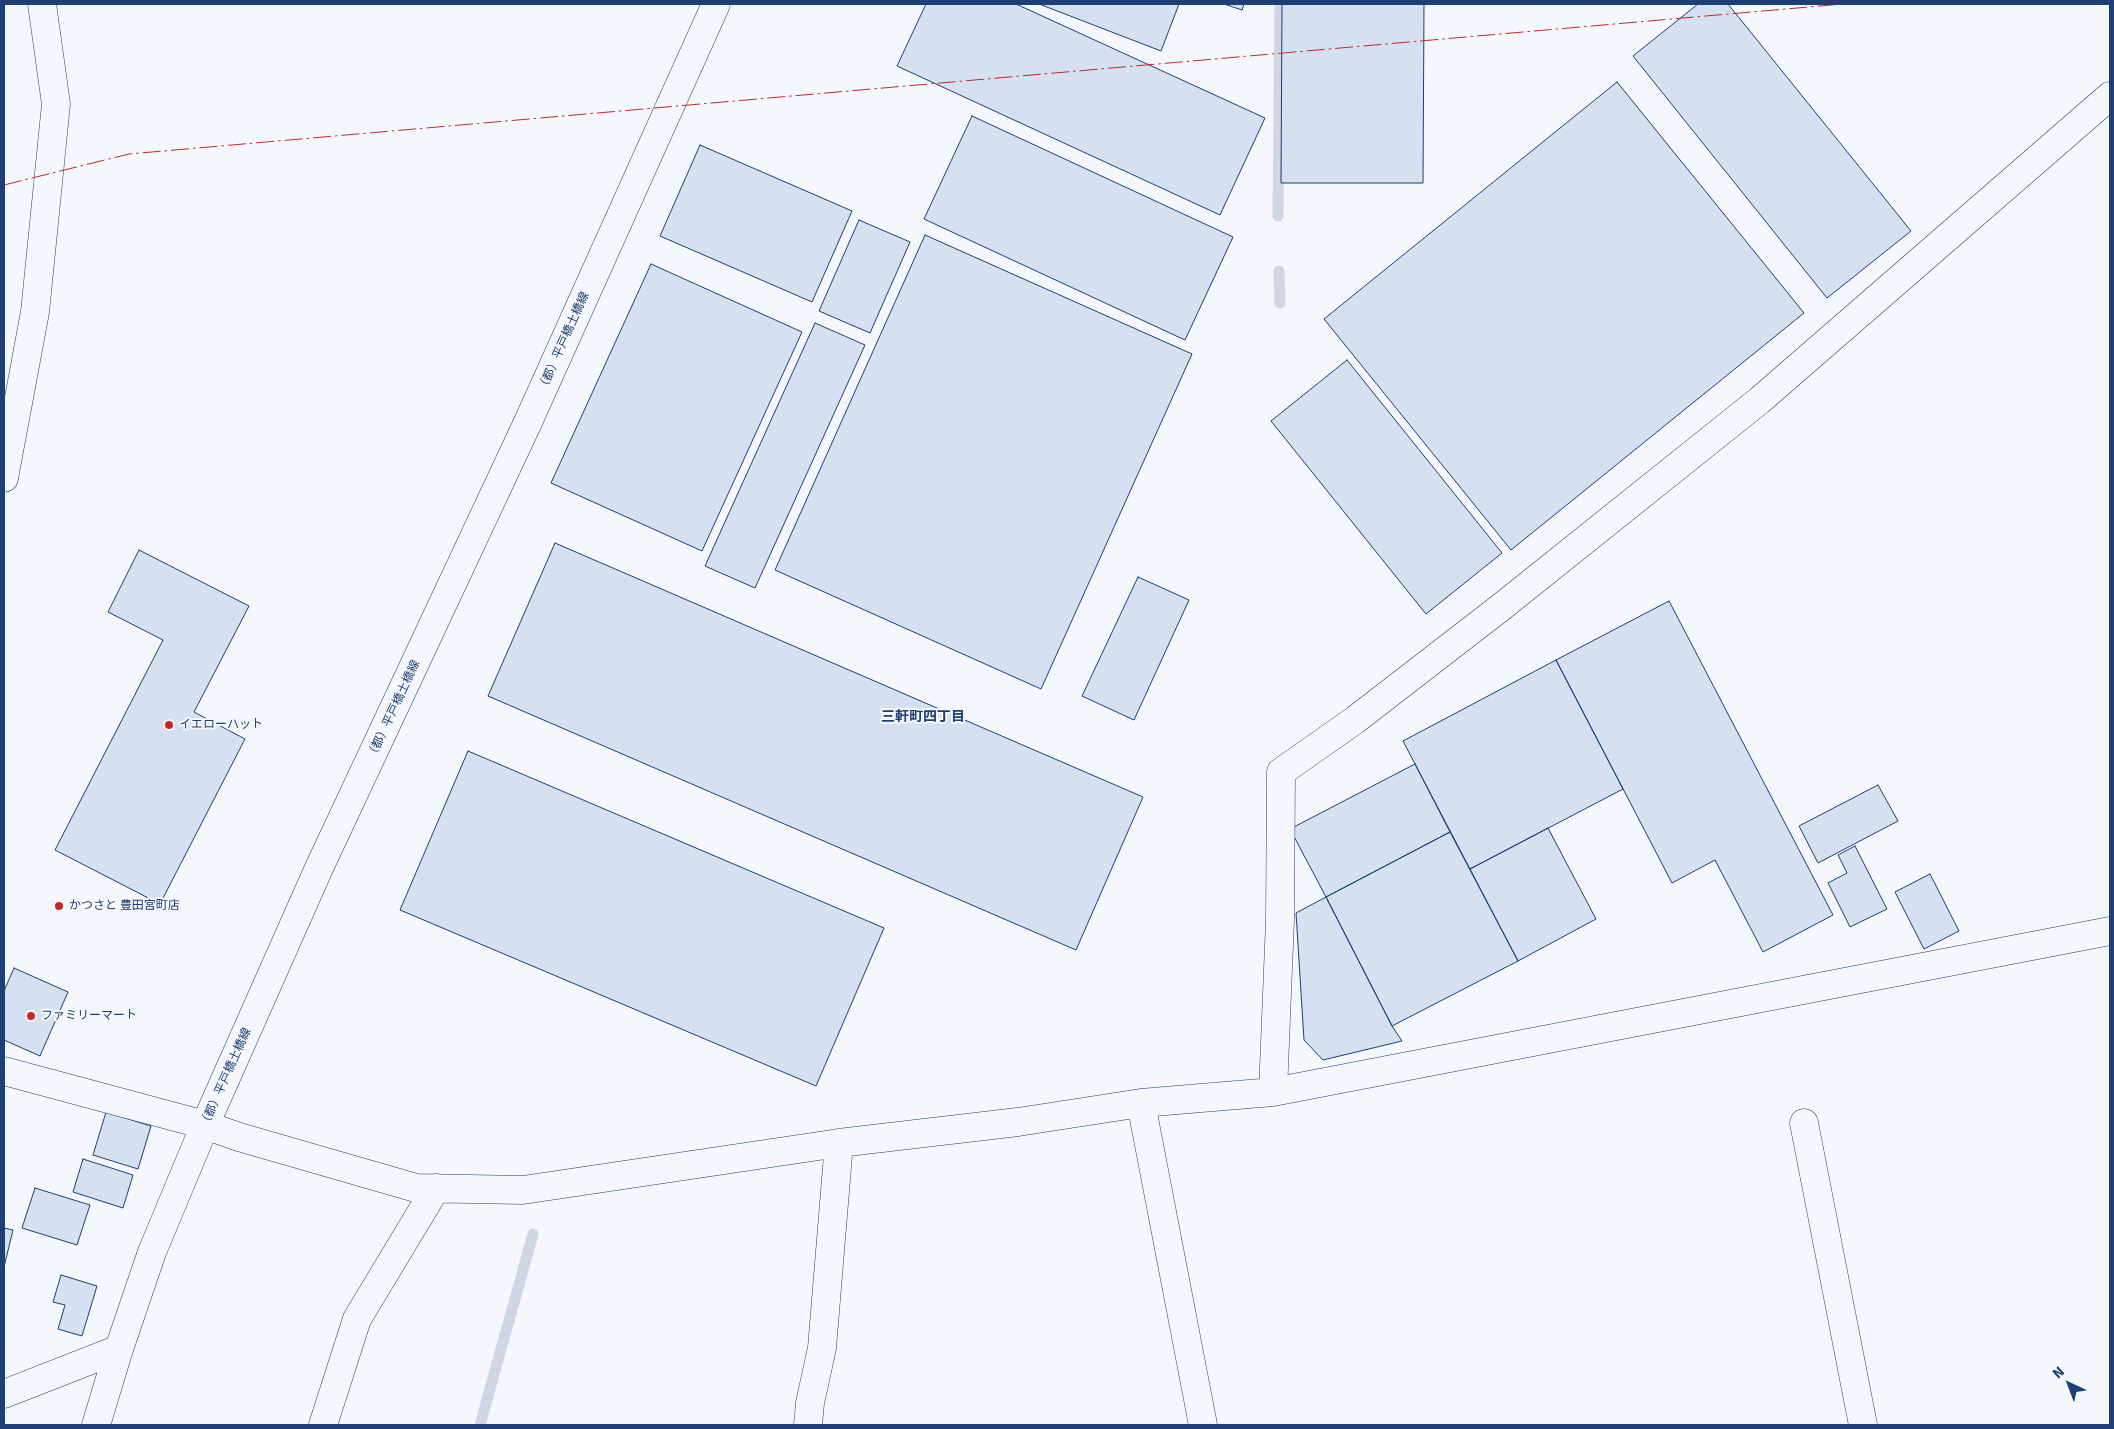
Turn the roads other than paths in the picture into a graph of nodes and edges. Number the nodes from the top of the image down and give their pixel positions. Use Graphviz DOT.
graph roads {
  1 [pos="42,4"];
  2 [pos="716,4"];
  3 [pos="2110,96"];
  4 [pos="4,478"];
  5 [pos="2110,931"];
  6 [pos="4,1072"];
  7 [pos="1273,1092"];
  8 [pos="1141,1103"];
  9 [pos="1804,1123"];
  10 [pos="205,1125"];
  11 [pos="839,1143"];
  12 [pos="436,1188"];
  13 [pos="119,1349"];
  14 [pos="4,1394"];
  15 [pos="96,1425"];
  16 [pos="324,1425"];
  17 [pos="808,1425"];
  18 [pos="1203,1425"];
  19 [pos="1863,1425"];
  1 -- 4 [label="street"];
  2 -- 10 [label="street, （都）平戸橋土橋線"];
  3 -- 7 [label="street"];
  5 -- 7 [label="street"];
  6 -- 10 [label="street"];
  7 -- 8 [label="street"];
  8 -- 11 [label="street"];
  8 -- 18 [label="street"];
  9 -- 19 [label="street"];
  10 -- 12 [label="street"];
  10 -- 13 [label="street, （都）平戸橋土橋線"];
  11 -- 12 [label="street"];
  11 -- 17 [label="street"];
  12 -- 16 [label="street"];
  13 -- 14 [label="street"];
  13 -- 15 [label="street, （都）平戸橋土橋線"];
}
